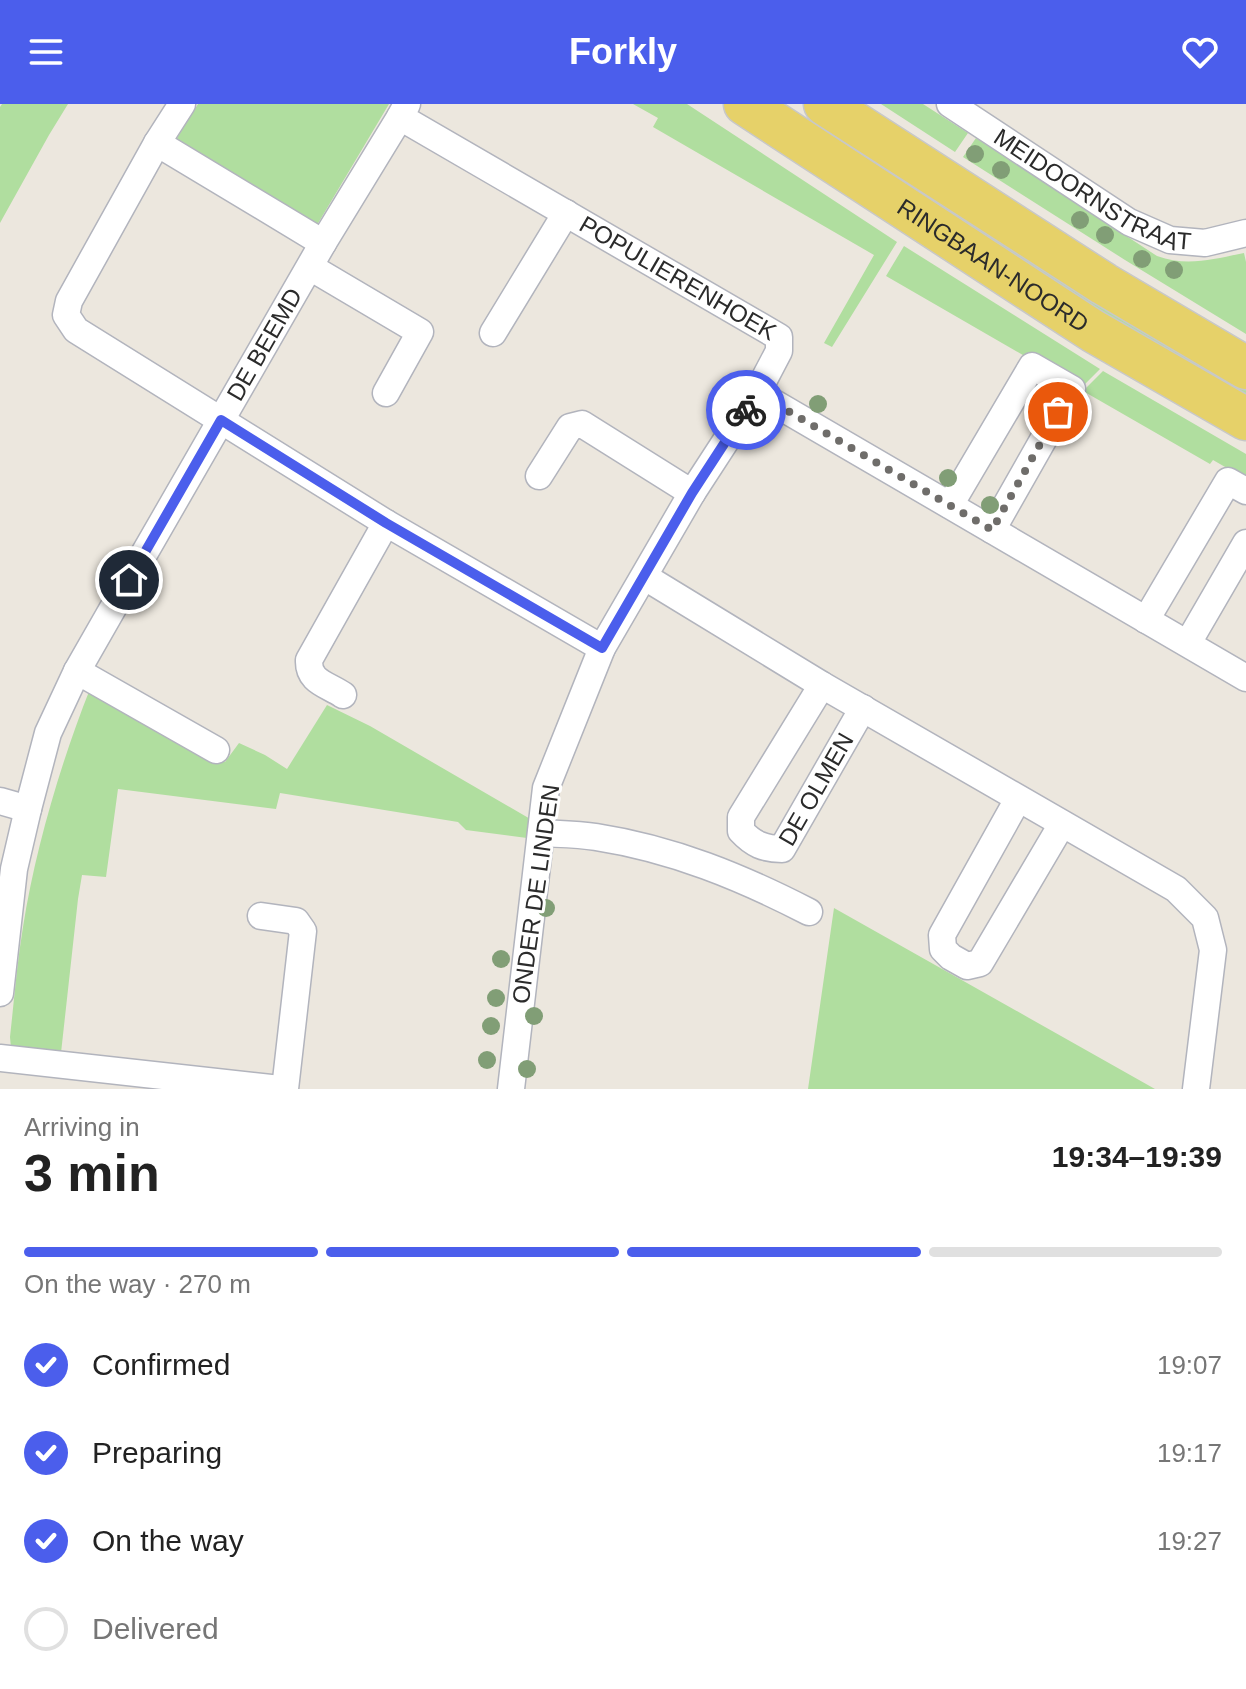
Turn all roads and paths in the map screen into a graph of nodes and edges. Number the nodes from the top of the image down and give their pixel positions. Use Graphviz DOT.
graph roads {
  1 [pos="182,104"];
  2 [pos="745,104"];
  3 [pos="825,104"];
  4 [pos="963,107"];
  5 [pos="404,111"];
  6 [pos="157,143"];
  7 [pos="566,213"];
  8 [pos="1246,233"];
  9 [pos="323,243"];
  10 [pos="310,267"];
  11 [pos="493,333"];
  12 [pos="1246,368"];
  13 [pos="386,393"];
  14 [pos="757,393"];
  15 [pos="1246,419"];
  16 [pos="221,420"];
  17 [pos="539,476"];
  18 [pos="1246,491"];
  19 [pos="692,493"];
  20 [pos="950,505"];
  21 [pos="386,523"];
  22 [pos="992,530"];
  23 [pos="1246,543"];
  24 [pos="645,577"];
  25 [pos="1146,620"];
  26 [pos="1188,643"];
  27 [pos="602,648"];
  28 [pos="77,671"];
  29 [pos="1246,678"];
  30 [pos="822,685"];
  31 [pos="343,695"];
  32 [pos="863,708"];
  33 [pos="216,750"];
  34 [pos="1018,799"];
  35 [pos="0,801"];
  36 [pos="28,809"];
  37 [pos="1062,824"];
  38 [pos="541,833"];
  39 [pos="809,912"];
  40 [pos="261,916"];
  41 [pos="0,993"];
  42 [pos="0,1058"];
  43 [pos="283,1089"];
  44 [pos="511,1089"];
  45 [pos="1196,1089"];
  1 -- 6 [label="street"];
  2 -- 15 [label="main road, RINGBAAN-NOORD"];
  3 -- 12 [label="main road, RINGBAAN-NOORD"];
  4 -- 8 [label="street, MEIDOORNSTRAAT"];
  5 -- 7 [label="street, POPULIERENHOEK"];
  5 -- 9 [label="street, DE BEEMD"];
  6 -- 9 [label="street"];
  6 -- 16 [label="street"];
  7 -- 11 [label="street, POPULIERENHOEK"];
  7 -- 14 [label="street, POPULIERENHOEK"];
  9 -- 10 [label="street, DE BEEMD"];
  10 -- 13 [label="street, DE BEEMD"];
  10 -- 16 [label="street, DE BEEMD"];
  14 -- 19 [label="street, ONDER DE LINDEN"];
  14 -- 20 [label="street"];
  16 -- 21 [label="street"];
  16 -- 28 [label="street, DE BEEMD"];
  17 -- 19 [label="street"];
  18 -- 25 [label="street"];
  19 -- 24 [label="street, ONDER DE LINDEN"];
  20 -- 22 [label="street"];
  20 -- 22 [label="street"];
  21 -- 27 [label="street"];
  21 -- 31 [label="street"];
  22 -- 25 [label="street"];
  23 -- 26 [label="street"];
  24 -- 27 [label="street, ONDER DE LINDEN"];
  24 -- 30 [label="street, DE OLMEN"];
  25 -- 26 [label="street"];
  26 -- 29 [label="street"];
  27 -- 38 [label="street, ONDER DE LINDEN"];
  28 -- 33 [label="street"];
  28 -- 36 [label="street, DE BEEMD"];
  30 -- 32 [label="street, DE OLMEN"];
  30 -- 32 [label="street, DE OLMEN"];
  32 -- 34 [label="street, DE OLMEN"];
  34 -- 37 [label="street, DE OLMEN"];
  34 -- 37 [label="street"];
  35 -- 36 [label="street"];
  36 -- 41 [label="street, DE BEEMD"];
  37 -- 45 [label="street, DE OLMEN"];
  38 -- 39 [label="street"];
  38 -- 44 [label="street, ONDER DE LINDEN"];
  40 -- 43 [label="street"];
  42 -- 43 [label="street"];
}
